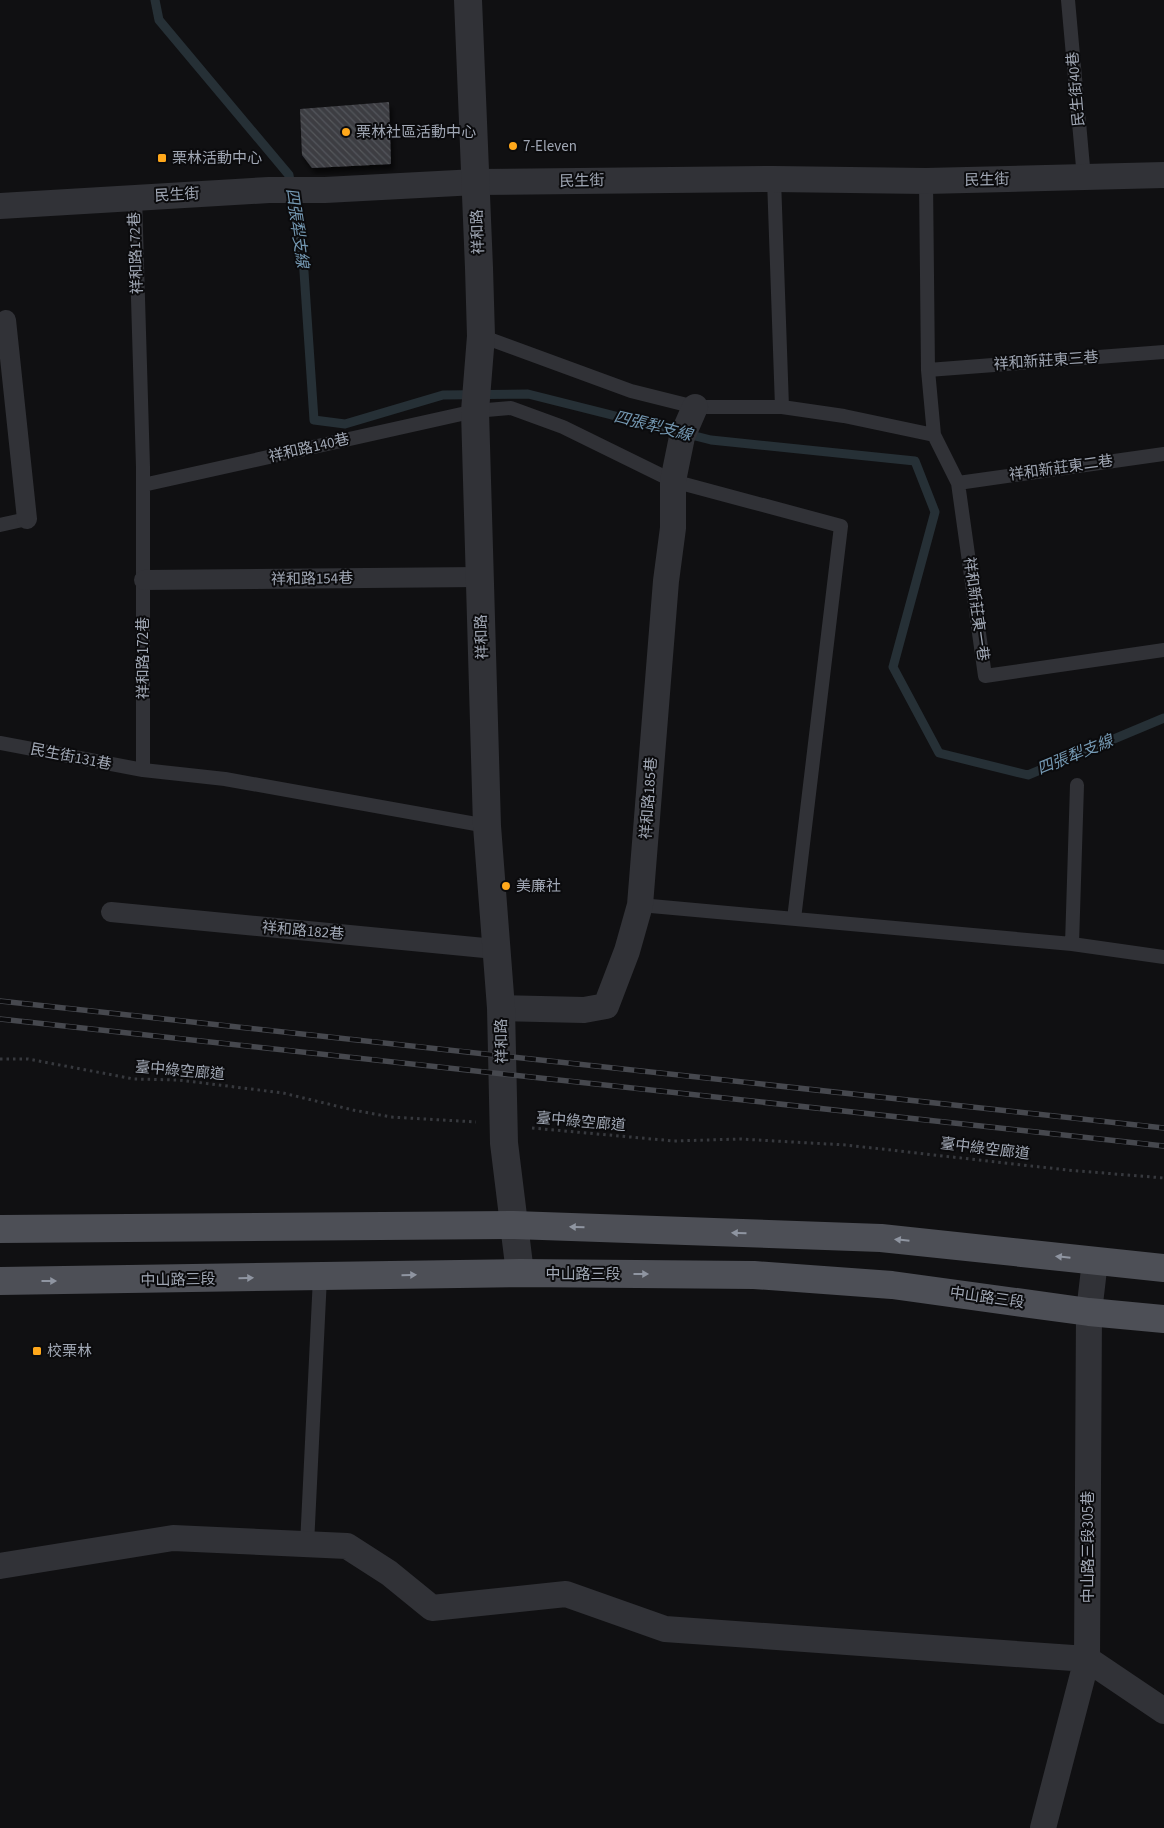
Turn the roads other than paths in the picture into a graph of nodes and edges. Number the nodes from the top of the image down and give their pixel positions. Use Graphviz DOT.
graph roads {
  1 [pos="468,0"];
  2 [pos="1068,0"];
  3 [pos="1164,175"];
  4 [pos="1084,178"];
  5 [pos="774,179"];
  6 [pos="926,181"];
  7 [pos="476,182"];
  8 [pos="135,197"];
  9 [pos="0,206"];
  10 [pos="6,320"];
  11 [pos="480,336"];
  12 [pos="1164,352"];
  13 [pos="928,370"];
  14 [pos="696,407"];
  15 [pos="782,407"];
  16 [pos="475,411"];
  17 [pos="934,435"];
  18 [pos="1164,454"];
  19 [pos="672,481"];
  20 [pos="958,482"];
  21 [pos="143,485"];
  22 [pos="27,519"];
  23 [pos="0,525"];
  24 [pos="480,577"];
  25 [pos="144,580"];
  26 [pos="1164,650"];
  27 [pos="0,743"];
  28 [pos="143,770"];
  29 [pos="1077,785"];
  30 [pos="487,826"];
  31 [pos="640,905"];
  32 [pos="110,912"];
  33 [pos="794,919"];
  34 [pos="1072,944"];
  35 [pos="495,949"];
  36 [pos="1164,957"];
  37 [pos="501,1008"];
  38 [pos="514,1225"];
  39 [pos="0,1229"];
  40 [pos="1095,1260"];
  41 [pos="1164,1268"];
  42 [pos="520,1273"];
  43 [pos="320,1276"];
  44 [pos="0,1281"];
  45 [pos="1090,1312"];
  46 [pos="1164,1319"];
  47 [pos="307,1545"];
  48 [pos="0,1566"];
  49 [pos="1087,1659"];
  50 [pos="1164,1711"];
  51 [pos="1043,1828"];
  1 -- 7 [label="street, 祥和路"];
  2 -- 4 [label="lane, 民生街40巷"];
  3 -- 4 [label="street, 民生街"];
  4 -- 6 [label="street, 民生街"];
  5 -- 6 [label="street, 民生街"];
  5 -- 7 [label="street, 民生街"];
  5 -- 15 [label="lane"];
  6 -- 13 [label="lane"];
  7 -- 8 [label="street, 民生街"];
  7 -- 11 [label="street, 祥和路"];
  8 -- 9 [label="street, 民生街"];
  8 -- 21 [label="lane, 祥和路172巷"];
  10 -- 22 [label="street"];
  11 -- 14 [label="lane"];
  11 -- 16 [label="street, 祥和路"];
  12 -- 13 [label="lane, 祥和新莊東三巷"];
  13 -- 17 [label="lane"];
  14 -- 15 [label="lane"];
  14 -- 19 [label="street, 祥和路185巷"];
  15 -- 17 [label="lane"];
  16 -- 19 [label="lane, 祥和路140巷"];
  16 -- 21 [label="lane, 祥和路140巷"];
  16 -- 24 [label="street, 祥和路"];
  17 -- 20 [label="lane"];
  18 -- 20 [label="lane, 祥和新莊東二巷"];
  19 -- 31 [label="street, 祥和路185巷"];
  19 -- 33 [label="lane, 祥和路140巷"];
  20 -- 26 [label="lane, 祥和新莊東一巷"];
  21 -- 25 [label="lane, 祥和路172巷"];
  22 -- 23 [label="lane"];
  24 -- 25 [label="street, 祥和路154巷"];
  24 -- 30 [label="street, 祥和路"];
  25 -- 28 [label="lane, 祥和路172巷"];
  27 -- 28 [label="lane, 民生街131巷"];
  28 -- 30 [label="lane"];
  29 -- 34 [label="lane"];
  30 -- 35 [label="street, 祥和路"];
  31 -- 33 [label="lane"];
  31 -- 37 [label="street, 祥和路185巷"];
  32 -- 35 [label="street, 祥和路182巷"];
  33 -- 34 [label="lane"];
  34 -- 36 [label="lane"];
  35 -- 37 [label="street, 祥和路"];
  37 -- 38 [label="street, 祥和路"];
  38 -- 39 [label="main road"];
  40 -- 38 [label="main road, one-way"];
  38 -- 42 [label="street, 祥和路"];
  40 -- 41 [label="main road"];
  40 -- 45 [label="street, 中山路三段305巷"];
  43 -- 42 [label="main road, 中山路三段, one-way"];
  42 -- 45 [label="main road, 中山路三段, one-way"];
  44 -- 43 [label="main road, 中山路三段, one-way"];
  43 -- 47 [label="lane"];
  45 -- 46 [label="main road, 中山路三段"];
  45 -- 49 [label="street, 中山路三段305巷"];
  47 -- 48 [label="street"];
  47 -- 49 [label="street"];
  49 -- 50 [label="street"];
  49 -- 51 [label="street, 中山路三段305巷"];
}
